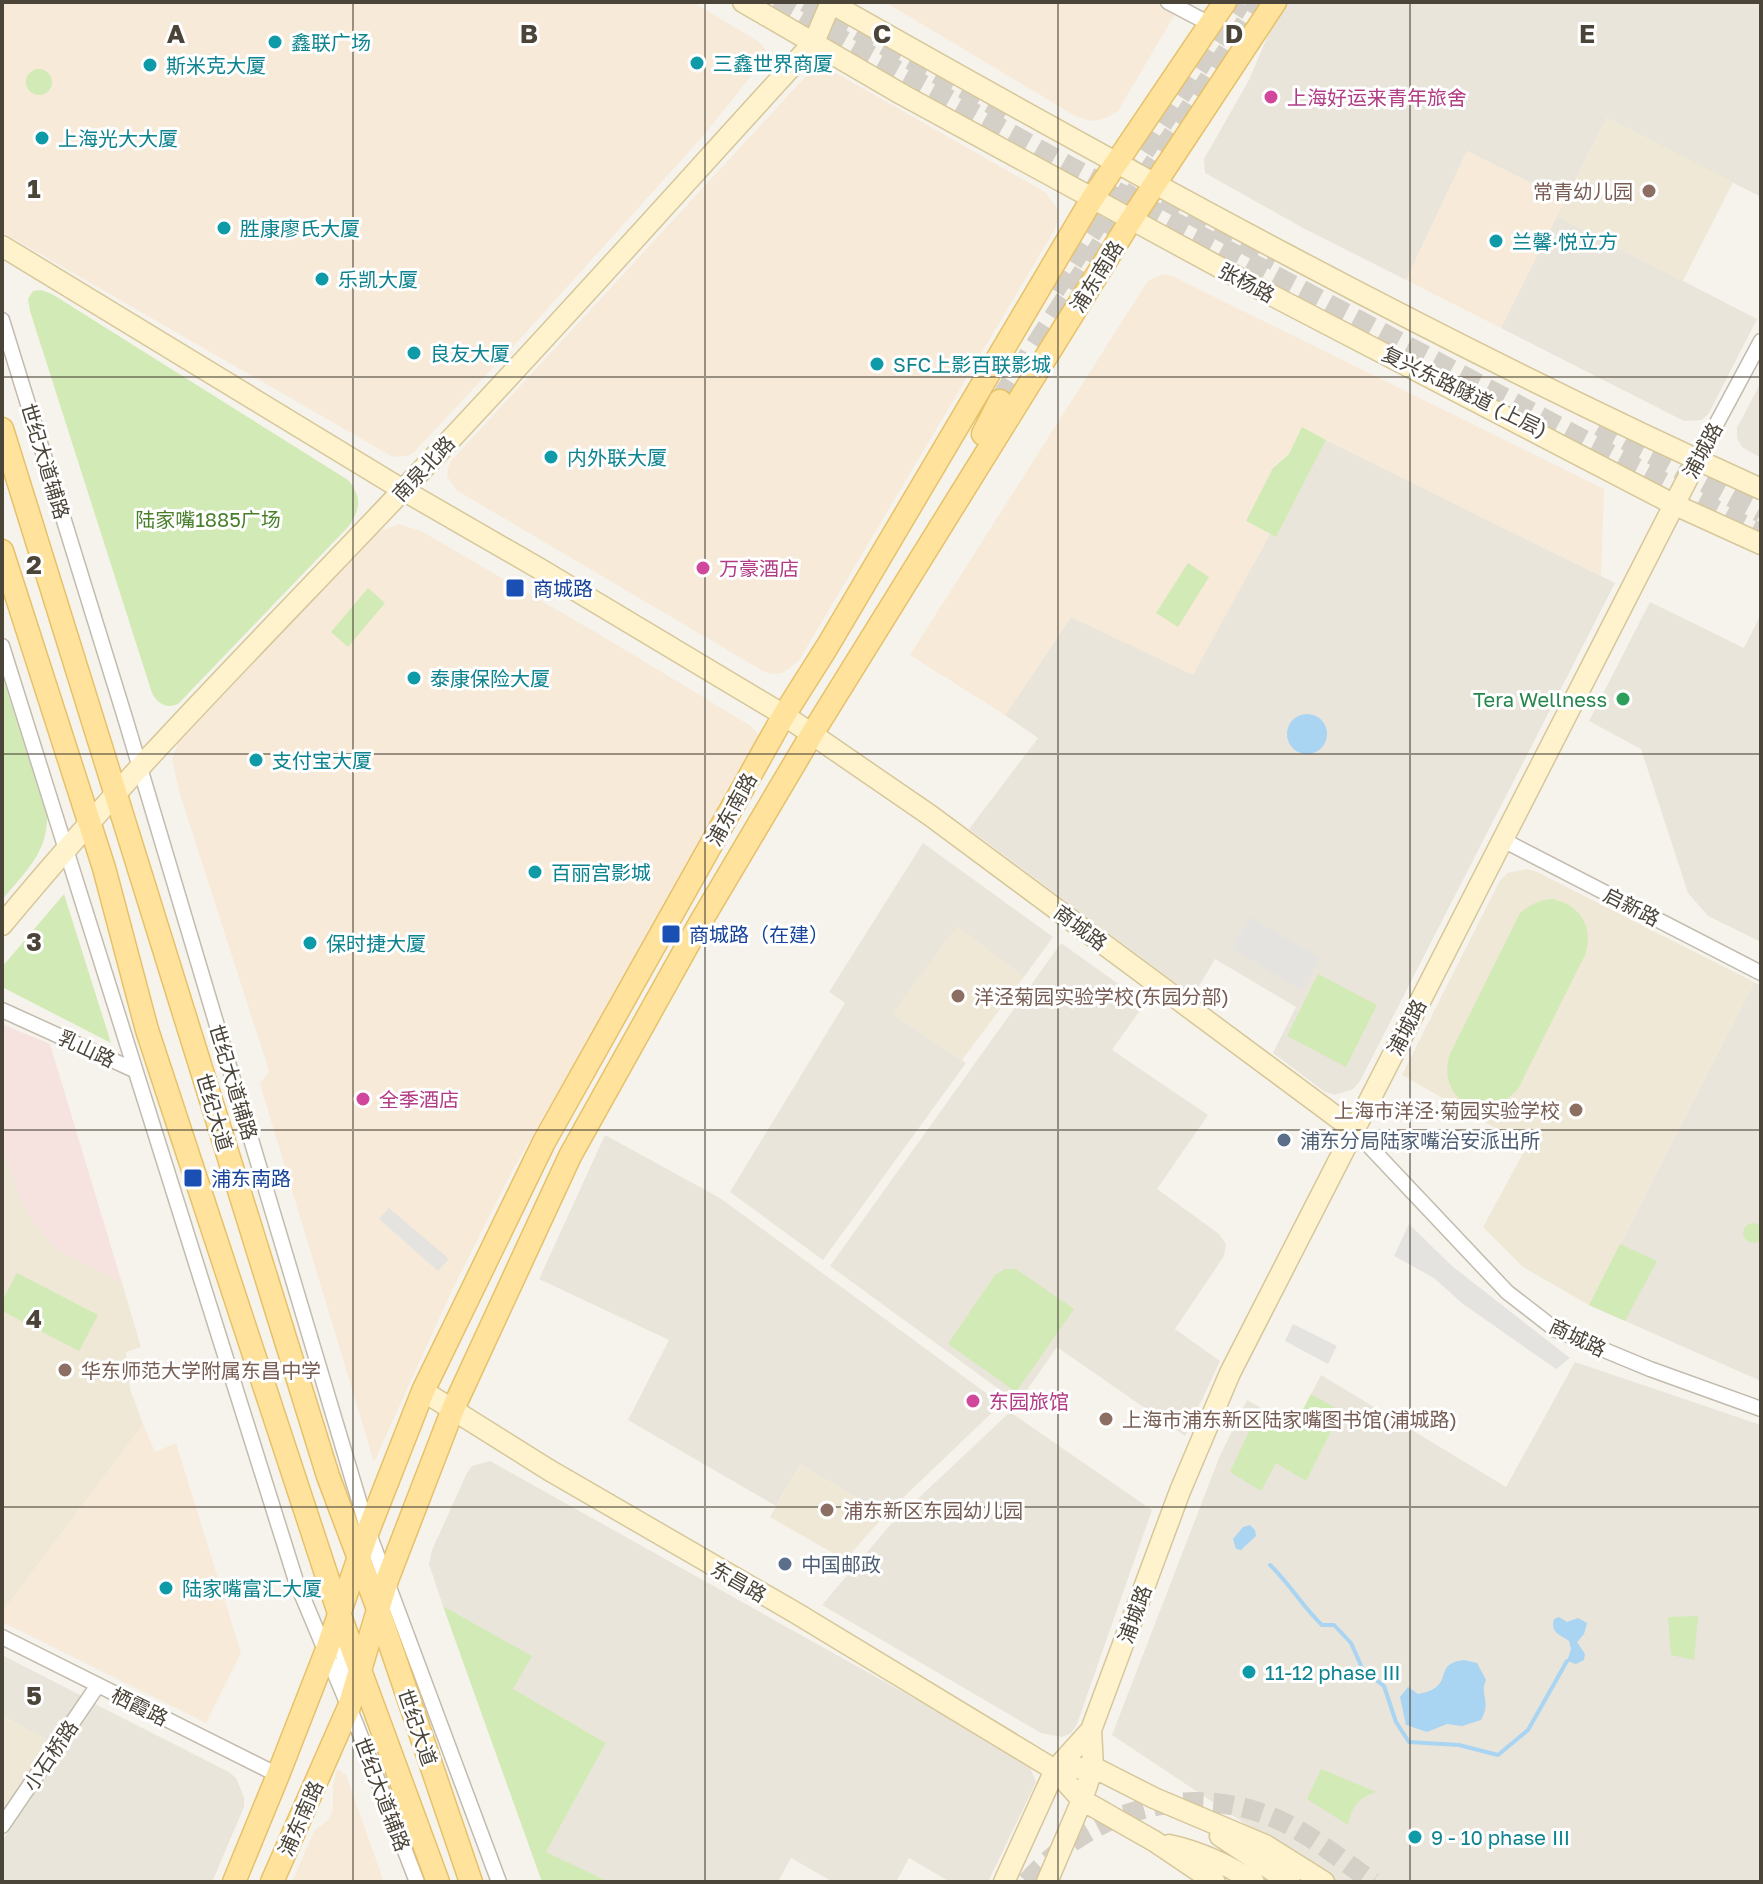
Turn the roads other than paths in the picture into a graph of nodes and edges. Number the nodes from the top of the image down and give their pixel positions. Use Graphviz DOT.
graph roads {
  1 [pos="743,2"];
  2 [pos="830,2"];
  3 [pos="1168,2"];
  4 [pos="1225,2"];
  5 [pos="1275,2"];
  6 [pos="1210,24"];
  7 [pos="814,42"];
  8 [pos="1115,163"];
  9 [pos="1154,185"];
  10 [pos="1092,199"];
  11 [pos="1131,220"];
  12 [pos="2,246"];
  13 [pos="1378,304"];
  14 [pos="2,320"];
  15 [pos="1343,331"];
  16 [pos="1761,341"];
  17 [pos="1599,426"];
  18 [pos="2,429"];
  19 [pos="1588,452"];
  20 [pos="1697,460"];
  21 [pos="1761,489"];
  22 [pos="403,490"];
  23 [pos="1673,504"];
  24 [pos="1761,544"];
  25 [pos="2,551"];
  26 [pos="869,573"];
  27 [pos="899,594"];
  28 [pos="2,646"];
  29 [pos="784,715"];
  30 [pos="812,734"];
  31 [pos="139,766"];
  32 [pos="115,793"];
  33 [pos="89,822"];
  34 [pos="1503,840"];
  35 [pos="66,848"];
  36 [pos="2,925"];
  37 [pos="1761,973"];
  38 [pos="2,1010"];
  39 [pos="147,1030"];
  40 [pos="134,1070"];
  41 [pos="1354,1130"];
  42 [pos="423,1391"];
  43 [pos="453,1409"];
  44 [pos="1761,1409"];
  45 [pos="368,1531"];
  46 [pos="358,1559"];
  47 [pos="387,1580"];
  48 [pos="378,1609"];
  49 [pos="339,1613"];
  50 [pos="2,1637"];
  51 [pos="326,1652"];
  52 [pos="360,1669"];
  53 [pos="98,1685"];
  54 [pos="349,1707"];
  55 [pos="1091,1730"];
  56 [pos="1093,1767"];
  57 [pos="1055,1770"];
  58 [pos="278,1775"];
  59 [pos="1154,1798"];
  60 [pos="1082,1800"];
  61 [pos="2,1826"];
  62 [pos="1154,1841"];
  63 [pos="234,1882"];
  64 [pos="272,1882"];
  65 [pos="417,1882"];
  66 [pos="438,1882"];
  67 [pos="471,1882"];
  68 [pos="499,1882"];
  69 [pos="1004,1882"];
  70 [pos="1047,1882"];
  71 [pos="1215,1882"];
  72 [pos="1254,1882"];
  73 [pos="1290,1882"];
  74 [pos="1324,1882"];
  1 -- 7 [label="street, 张杨路"];
  2 -- 7 [label="street, 南泉北路"];
  2 -- 8 [label="street, 张杨路"];
  3 -- 6 [label="street"];
  4 -- 6 [label="main road, 浦东南路"];
  5 -- 9 [label="main road, 浦东南路"];
  6 -- 8 [label="main road, 浦东南路"];
  7 -- 10 [label="street, 张杨路"];
  7 -- 22 [label="street, 南泉北路"];
  8 -- 9 [label="street, 张杨路"];
  8 -- 10 [label="main road, 浦东南路"];
  9 -- 11 [label="main road, 浦东南路"];
  9 -- 13 [label="street, 张杨路"];
  10 -- 11 [label="street, 张杨路"];
  10 -- 26 [label="main road, 浦东南路"];
  11 -- 15 [label="street, 张杨路"];
  11 -- 27 [label="main road, 浦东南路"];
  12 -- 22 [label="street, 商城路"];
  13 -- 17 [label="street, 复兴东路隧道 (上层)"];
  13 -- 20 [label="street, 张杨路"];
  14 -- 31 [label="street, 世纪大道辅路"];
  15 -- 19 [label="street, 复兴东路隧道 (上层)"];
  15 -- 23 [label="street, 张杨路"];
  16 -- 20 [label="street, 浦城路"];
  18 -- 32 [label="main road, 世纪大道"];
  20 -- 21 [label="street, 张杨路"];
  20 -- 23 [label="street, 浦城路"];
  22 -- 29 [label="street, 商城路"];
  22 -- 31 [label="street, 南泉北路"];
  23 -- 24 [label="street, 张杨路"];
  23 -- 34 [label="street, 浦城路"];
  25 -- 33 [label="main road, 世纪大道"];
  26 -- 27 [label="main road, 浦东南路"];
  26 -- 29 [label="main road, 浦东南路"];
  27 -- 30 [label="main road, 浦东南路"];
  28 -- 35 [label="street, 世纪大道辅路"];
  29 -- 30 [label="street, 商城路"];
  29 -- 42 [label="main road, 浦东南路"];
  30 -- 41 [label="street, 商城路"];
  30 -- 43 [label="main road, 浦东南路"];
  31 -- 32 [label="street, 南泉北路"];
  31 -- 45 [label="street, 世纪大道辅路"];
  32 -- 33 [label="street, 南泉北路"];
  32 -- 46 [label="main road, 世纪大道"];
  33 -- 35 [label="street, 南泉北路"];
  33 -- 39 [label="main road, 世纪大道"];
  34 -- 37 [label="street, 启新路"];
  34 -- 41 [label="street, 浦城路"];
  35 -- 36 [label="street, 南泉北路"];
  35 -- 40 [label="street, 世纪大道辅路"];
  38 -- 40 [label="street, 乳山路"];
  39 -- 40 [label="street, 乳山路"];
  39 -- 49 [label="main road, 世纪大道"];
  40 -- 51 [label="street, 世纪大道辅路"];
  41 -- 44 [label="street, 商城路"];
  41 -- 55 [label="street, 浦城路"];
  42 -- 43 [label="street, 东昌路"];
  42 -- 45 [label="main road, 浦东南路"];
  43 -- 47 [label="main road, 浦东南路"];
  43 -- 57 [label="street, 东昌路"];
  45 -- 46 [label="main road, 浦东南路"];
  45 -- 47 [label="street, 世纪大道辅路"];
  46 -- 48 [label="main road, 世纪大道"];
  46 -- 49 [label="main road, 浦东南路"];
  47 -- 48 [label="main road, 浦东南路"];
  47 -- 68 [label="street, 世纪大道辅路"];
  48 -- 52 [label="main road, 浦东南路"];
  48 -- 67 [label="main road, 世纪大道"];
  49 -- 51 [label="main road, 浦东南路"];
  49 -- 52 [label="main road, 世纪大道"];
  49 -- 54 [label="street, 世纪大道辅路"];
  50 -- 53 [label="street, 栖霞路"];
  51 -- 54 [label="street, 世纪大道辅路"];
  51 -- 58 [label="main road, 浦东南路"];
  52 -- 54 [label="main road, 浦东南路"];
  52 -- 66 [label="main road, 世纪大道"];
  53 -- 58 [label="street, 栖霞路"];
  53 -- 61 [label="street, 小石桥路"];
  54 -- 64 [label="main road, 浦东南路"];
  54 -- 65 [label="street, 世纪大道辅路"];
  55 -- 56 [label="street, 浦城路"];
  55 -- 57 [label="street, 浦城路"];
  56 -- 57 [label="street"];
  56 -- 59 [label="street"];
  56 -- 60 [label="street, 浦城路"];
  57 -- 60 [label="street, 东昌路"];
  57 -- 69 [label="street, 浦城路"];
  58 -- 63 [label="main road, 浦东南路"];
  59 -- 73 [label="street"];
  59 -- 74 [label="street"];
  60 -- 62 [label="street, 东昌路"];
  60 -- 70 [label="street, 浦城路"];
  62 -- 71 [label="street, 东昌路"];
  62 -- 72 [label="street"];
}
